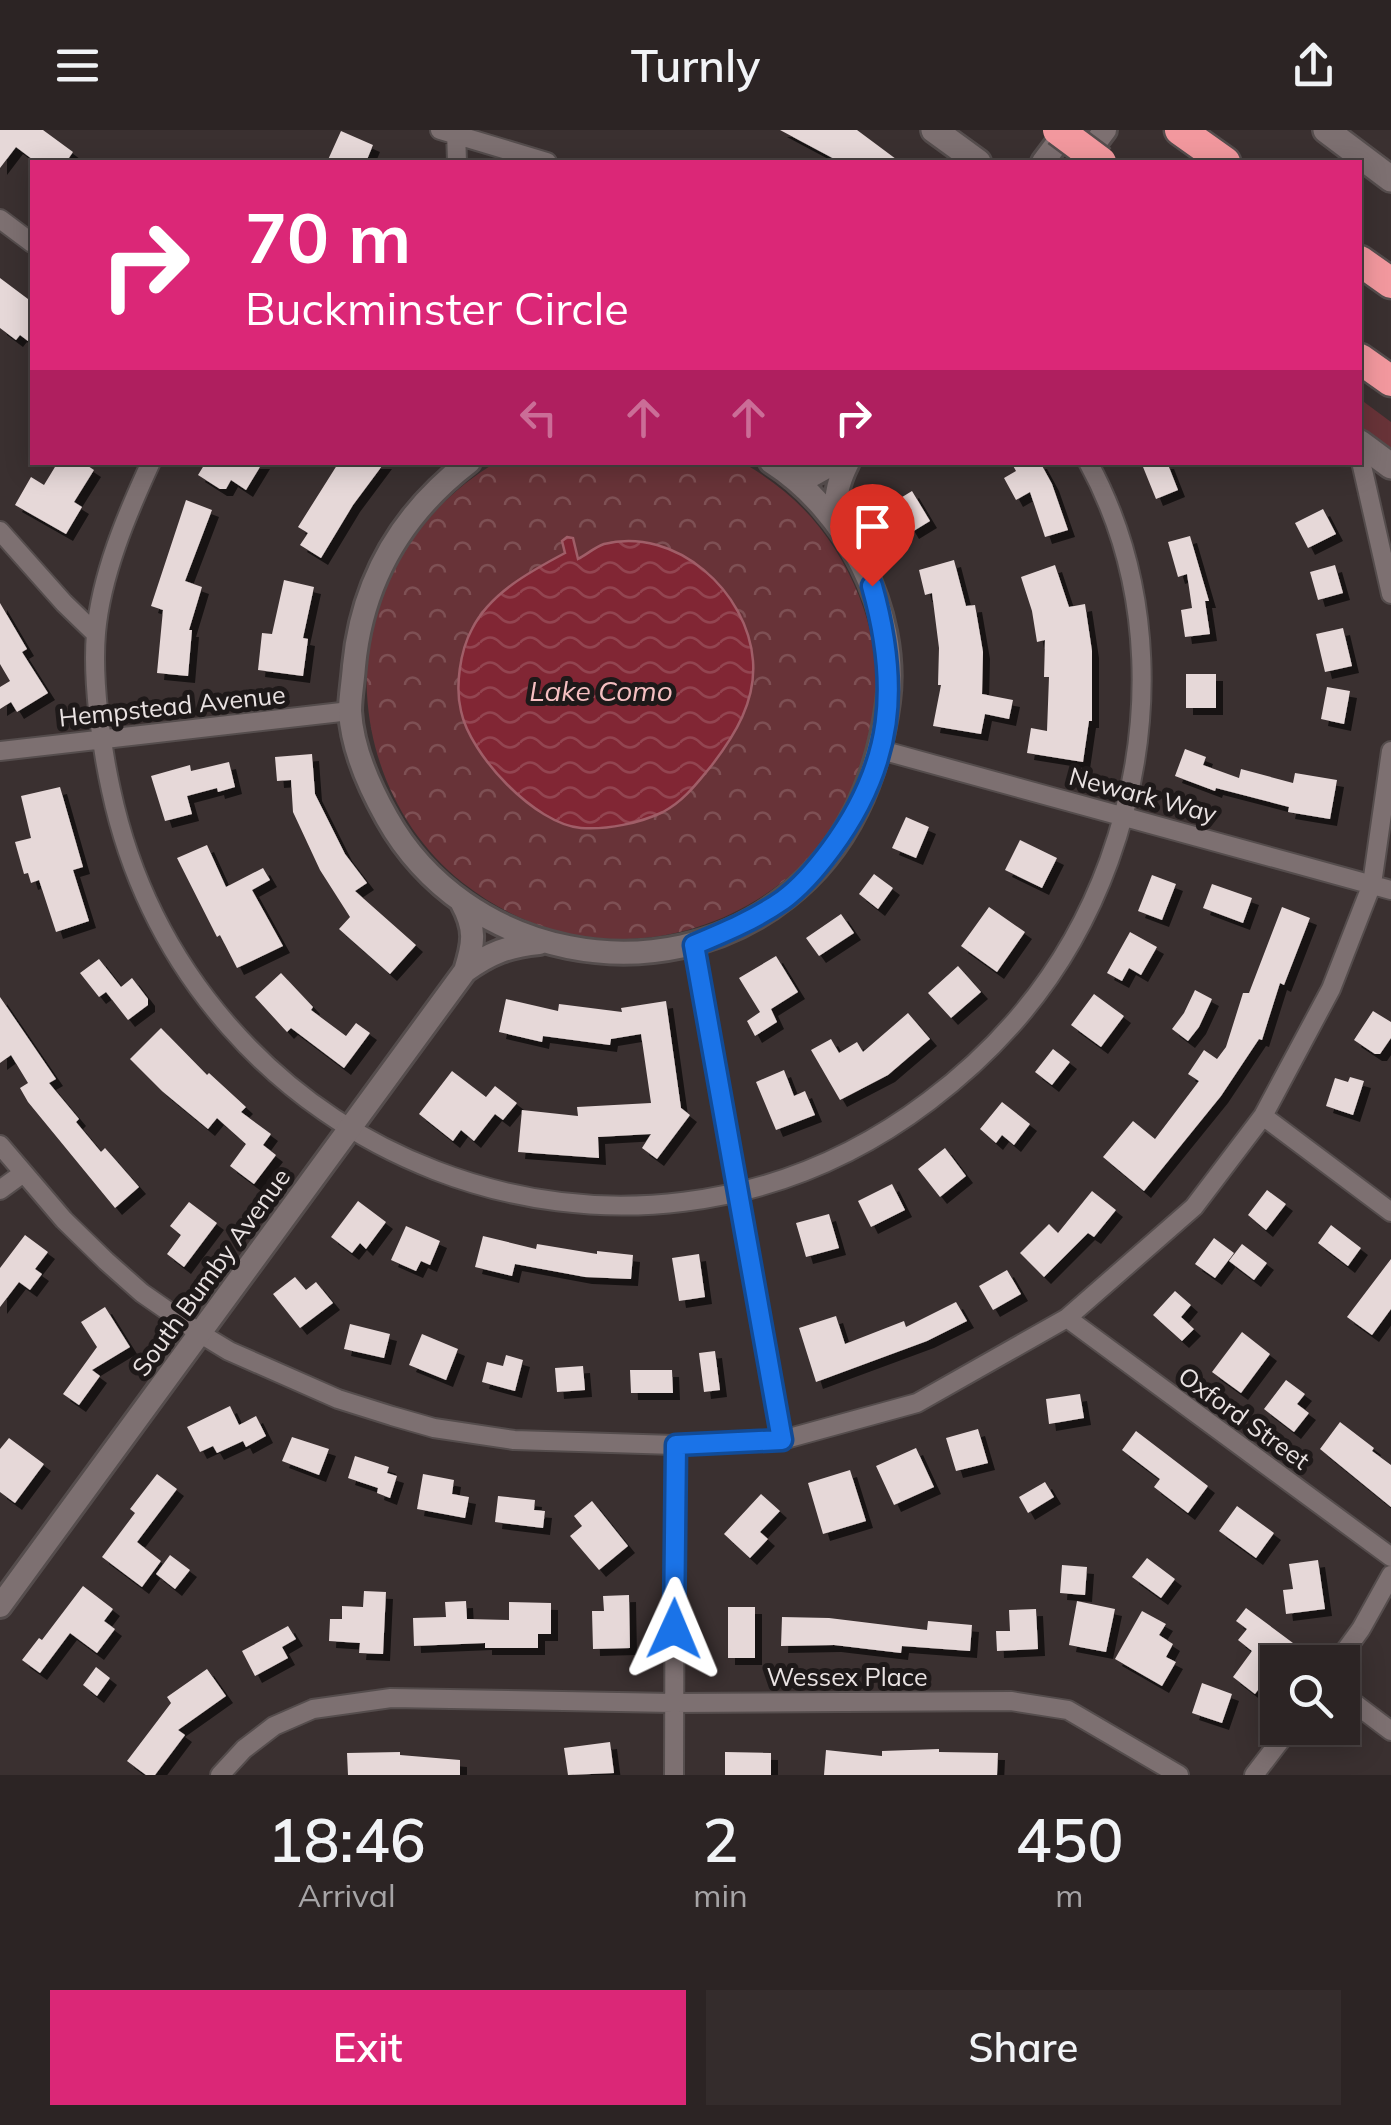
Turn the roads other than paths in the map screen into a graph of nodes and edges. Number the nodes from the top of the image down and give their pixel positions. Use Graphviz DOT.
graph roads {
  1 [pos="934,130"];
  2 [pos="1058,130"];
  3 [pos="1067,130"];
  4 [pos="1105,130"];
  5 [pos="1326,130"];
  6 [pos="1182,131"];
  7 [pos="451,132"];
  8 [pos="457,160"];
  9 [pos="541,160"];
  10 [pos="975,160"];
  11 [pos="1044,160"];
  12 [pos="1082,160"];
  13 [pos="1097,160"];
  14 [pos="1221,160"];
  15 [pos="1391,179"];
  16 [pos="0,219"];
  17 [pos="30,241"];
  18 [pos="1362,262"];
  19 [pos="1391,283"];
  20 [pos="1362,360"];
  21 [pos="1391,382"];
  22 [pos="1362,444"];
  23 [pos="150,465"];
  24 [pos="465,465"];
  25 [pos="831,465"];
  26 [pos="847,465"];
  27 [pos="1089,465"];
  28 [pos="1362,465"];
  29 [pos="777,466"];
  30 [pos="1391,466"];
  31 [pos="0,531"];
  32 [pos="844,535"];
  33 [pos="1391,594"];
  34 [pos="96,634"];
  35 [pos="350,711"];
  36 [pos="101,740"];
  37 [pos="881,750"];
  38 [pos="1391,750"];
  39 [pos="0,751"];
  40 [pos="1126,815"];
  41 [pos="1372,884"];
  42 [pos="1391,890"];
  43 [pos="462,903"];
  44 [pos="539,942"];
  45 [pos="694,945"];
  46 [pos="465,971"];
  47 [pos="1263,1116"];
  48 [pos="349,1130"];
  49 [pos="0,1145"];
  50 [pos="22,1174"];
  51 [pos="0,1190"];
  52 [pos="738,1192"];
  53 [pos="1391,1212"];
  54 [pos="1067,1318"];
  55 [pos="200,1334"];
  56 [pos="782,1440"];
  57 [pos="676,1445"];
  58 [pos="1391,1557"];
  59 [pos="1391,1576"];
  60 [pos="1391,1600"];
  61 [pos="0,1606"];
  62 [pos="1361,1629"];
  63 [pos="1349,1645"];
  64 [pos="673,1703"];
  65 [pos="1360,1707"];
  66 [pos="1391,1730"];
  67 [pos="1277,1745"];
  68 [pos="220,1775"];
  69 [pos="674,1775"];
  70 [pos="1179,1775"];
  71 [pos="1254,1775"];
  1 -- 10 [label="main road"];
  2 -- 13 [label="highway, bridge"];
  3 -- 11 [label="street"];
  4 -- 12 [label="street"];
  5 -- 15 [label="main road"];
  6 -- 14 [label="highway"];
  7 -- 8 [label="street"];
  7 -- 9 [label="street"];
  16 -- 17 [label="street"];
  18 -- 19 [label="highway"];
  20 -- 21 [label="highway"];
  22 -- 30 [label="main road"];
  23 -- 34 [label="street"];
  24 -- 35 [label="street"];
  25 -- 29 [label="street"];
  26 -- 32 [label="street"];
  27 -- 40 [label="street"];
  28 -- 33 [label="street"];
  29 -- 32 [label="street"];
  31 -- 34 [label="street"];
  32 -- 37 [label="street"];
  34 -- 36 [label="street"];
  35 -- 36 [label="street, Hempstead Avenue"];
  35 -- 43 [label="street"];
  36 -- 39 [label="street, Hempstead Avenue"];
  36 -- 48 [label="street"];
  37 -- 40 [label="street, Newark Way"];
  37 -- 45 [label="street"];
  38 -- 41 [label="street"];
  40 -- 41 [label="street, Newark Way"];
  40 -- 52 [label="street"];
  41 -- 42 [label="street, Newark Way"];
  41 -- 47 [label="street"];
  43 -- 44 [label="street"];
  43 -- 46 [label="street, South Bumby Avenue"];
  44 -- 45 [label="street"];
  44 -- 46 [label="street, South Bumby Avenue"];
  45 -- 52 [label="street"];
  46 -- 48 [label="street, South Bumby Avenue"];
  47 -- 53 [label="street"];
  47 -- 54 [label="street"];
  48 -- 52 [label="street"];
  48 -- 55 [label="street, South Bumby Avenue"];
  49 -- 50 [label="street"];
  50 -- 51 [label="street"];
  50 -- 55 [label="street"];
  52 -- 56 [label="street"];
  54 -- 56 [label="street"];
  54 -- 58 [label="street, Oxford Street"];
  55 -- 57 [label="street"];
  55 -- 61 [label="street, South Bumby Avenue"];
  56 -- 57 [label="street"];
  57 -- 64 [label="street"];
  59 -- 62 [label="street"];
  60 -- 62 [label="street"];
  62 -- 63 [label="street"];
  64 -- 68 [label="street, Wessex Place"];
  64 -- 69 [label="street"];
  64 -- 70 [label="street, Wessex Place"];
  65 -- 66 [label="street"];
  67 -- 71 [label="street"];
}
